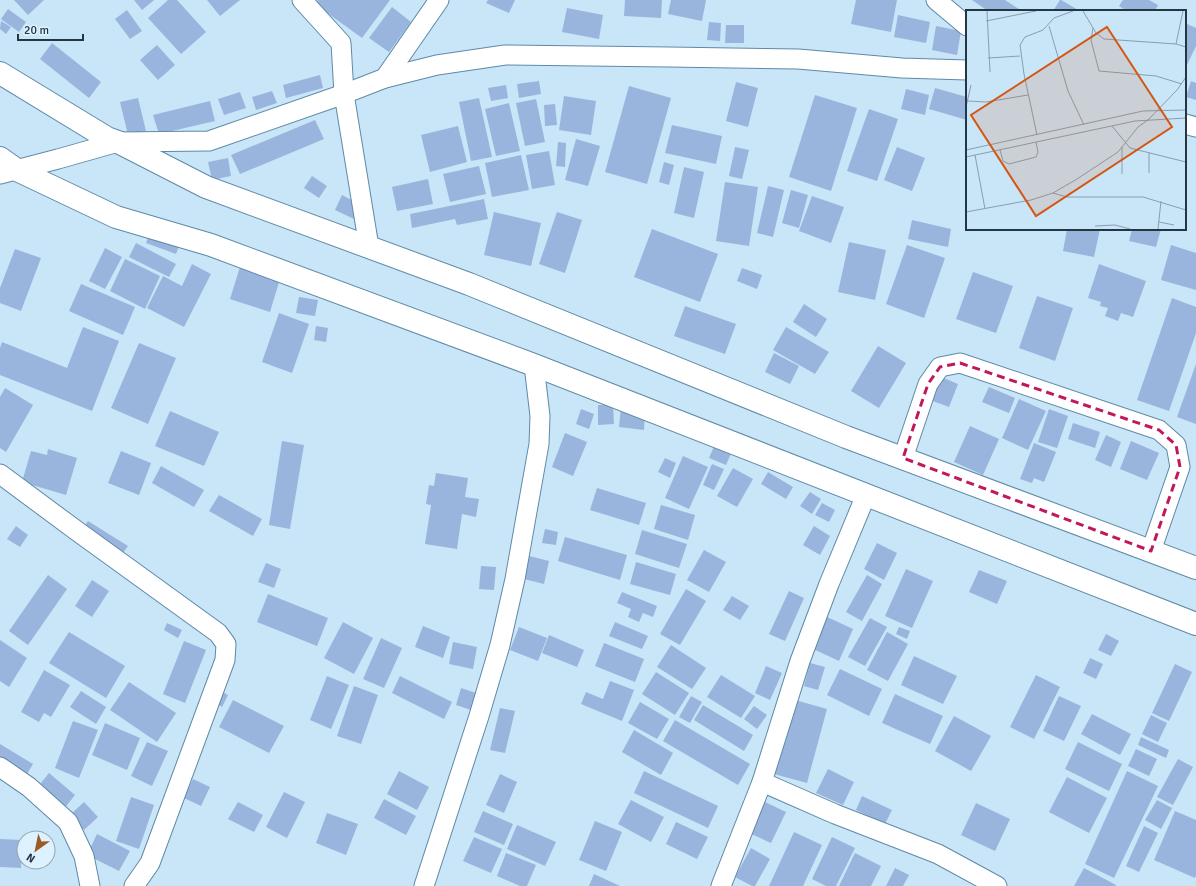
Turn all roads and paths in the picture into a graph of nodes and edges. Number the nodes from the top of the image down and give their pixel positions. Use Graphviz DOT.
graph roads {
  1 [pos="302,0"];
  2 [pos="439,0"];
  3 [pos="936,0"];
  4 [pos="966,25"];
  5 [pos="966,70"];
  6 [pos="0,73"];
  7 [pos="385,78"];
  8 [pos="344,94"];
  9 [pos="1186,124"];
  10 [pos="1196,127"];
  11 [pos="118,142"];
  12 [pos="6,167"];
  13 [pos="369,247"];
  14 [pos="534,365"];
  15 [pos="902,458"];
  16 [pos="0,474"];
  17 [pos="866,495"];
  18 [pos="1151,551"];
  19 [pos="1196,568"];
  20 [pos="1196,624"];
  21 [pos="0,767"];
  22 [pos="762,782"];
  23 [pos="90,886"];
  24 [pos="134,886"];
  25 [pos="424,886"];
  26 [pos="721,886"];
  27 [pos="997,886"];
  1 -- 8 [label="street"];
  2 -- 7 [label="street"];
  3 -- 4 [label="street"];
  5 -- 7 [label="street"];
  6 -- 11 [label="street"];
  7 -- 8 [label="street"];
  8 -- 11 [label="street"];
  8 -- 13 [label="street"];
  9 -- 10 [label="street"];
  11 -- 12 [label="street"];
  11 -- 13 [label="street"];
  12 -- 14 [label="street"];
  13 -- 15 [label="street"];
  14 -- 17 [label="street"];
  14 -- 25 [label="street"];
  15 -- 18 [label="street"];
  15 -- 18 [label="street"];
  16 -- 24 [label="street"];
  17 -- 20 [label="street"];
  17 -- 22 [label="street"];
  18 -- 19 [label="street"];
  21 -- 23 [label="street"];
  22 -- 26 [label="street"];
  22 -- 27 [label="street"];
}
